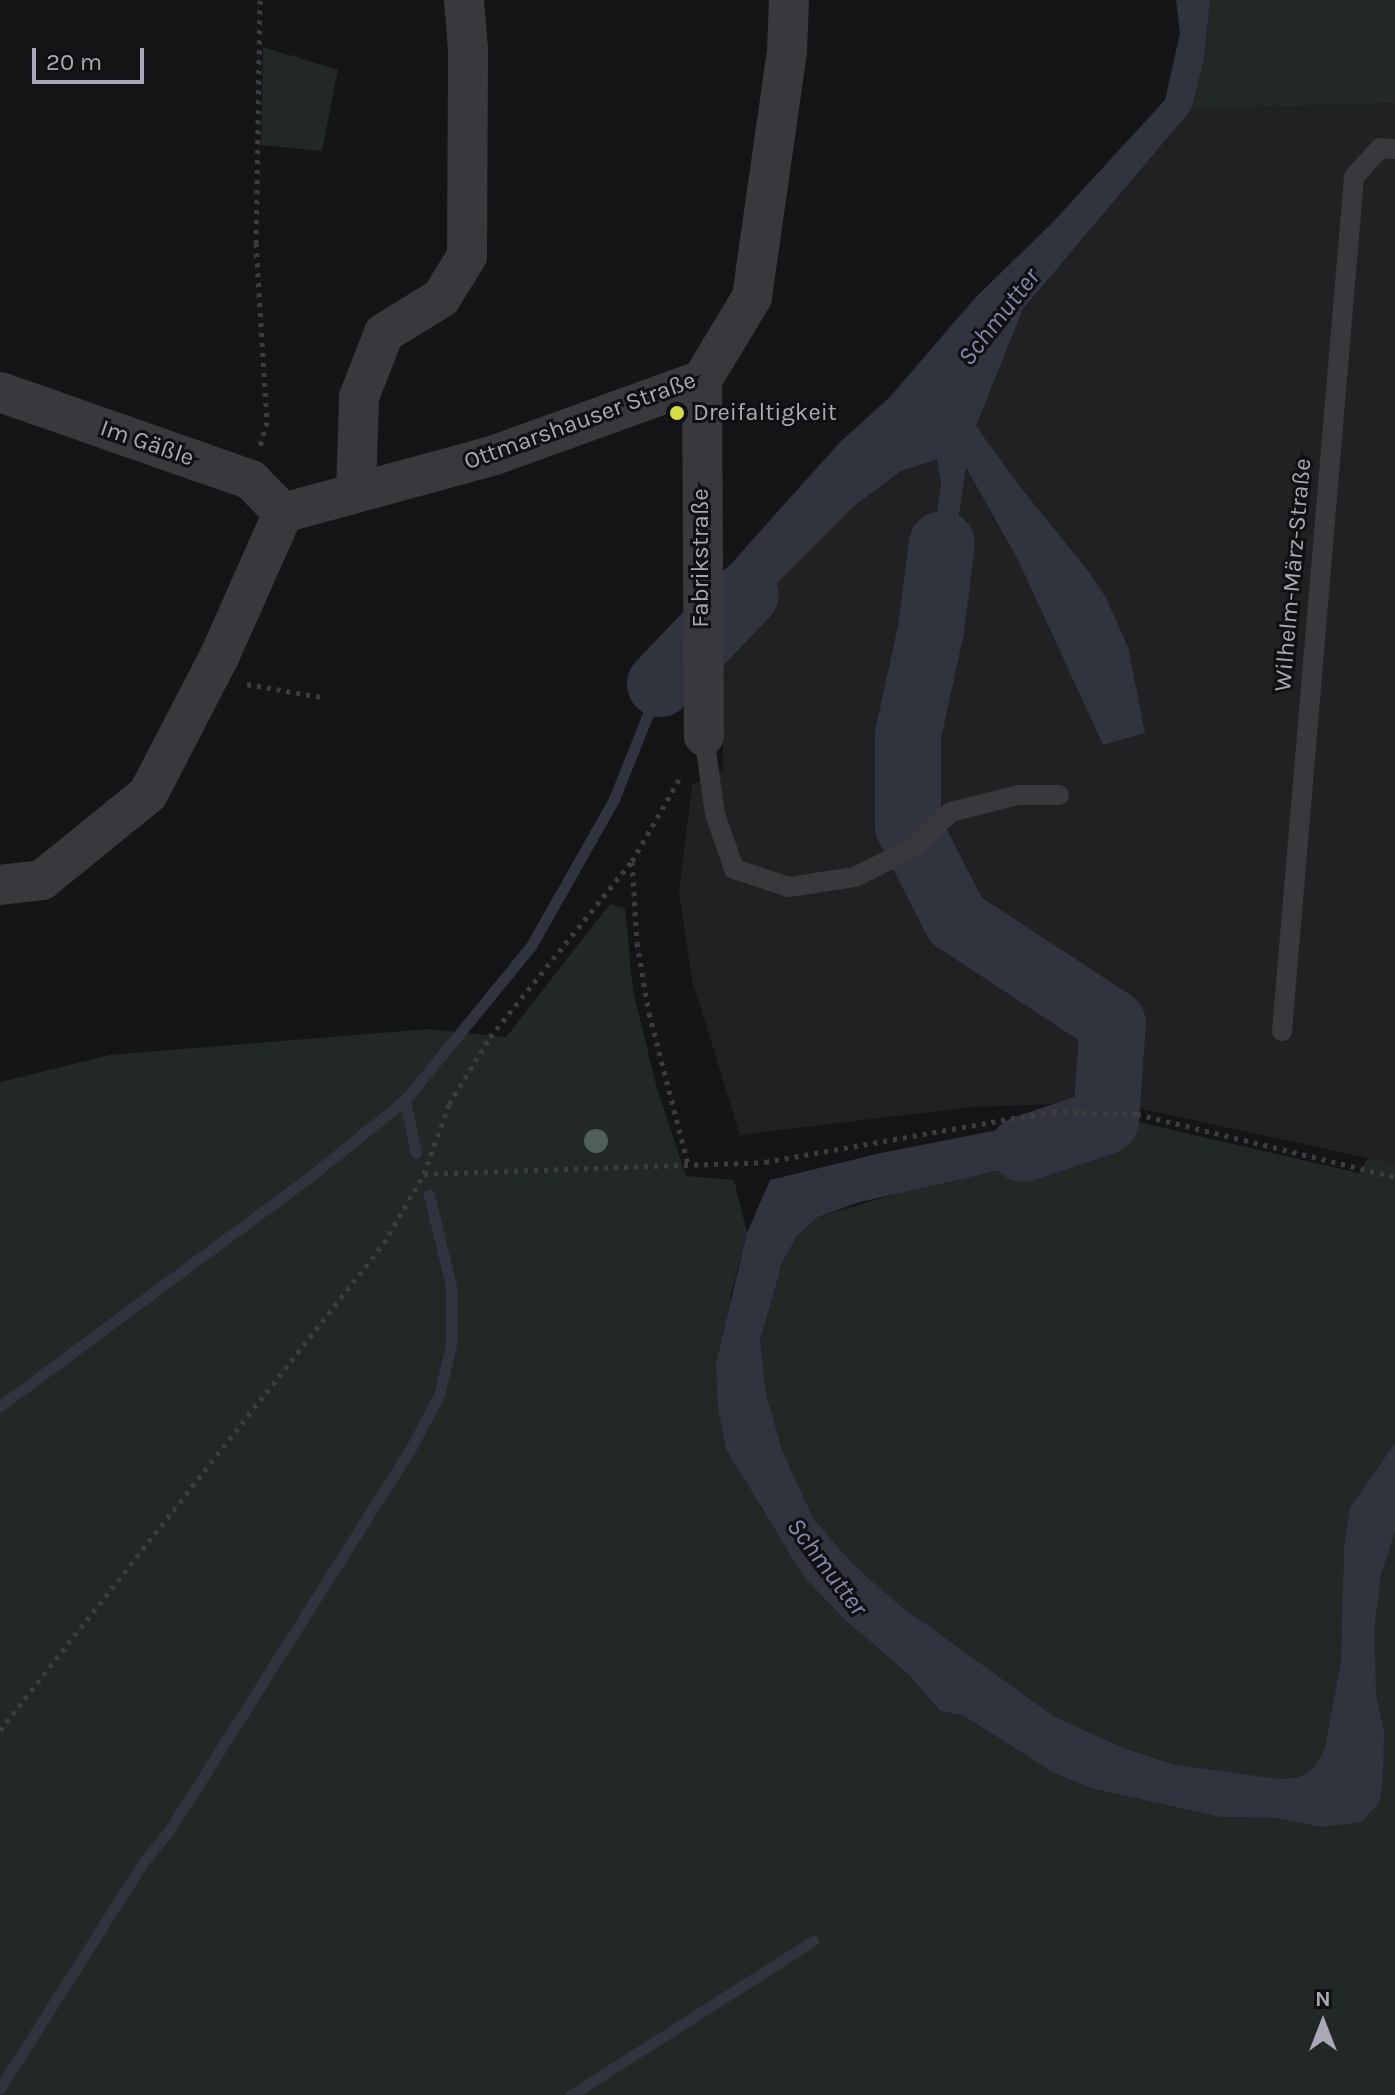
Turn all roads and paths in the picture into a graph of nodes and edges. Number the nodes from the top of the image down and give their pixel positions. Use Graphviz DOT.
graph roads {
  1 [pos="260,0"];
  2 [pos="464,0"];
  3 [pos="789,0"];
  4 [pos="1395,149"];
  5 [pos="702,380"];
  6 [pos="0,392"];
  7 [pos="251,480"];
  8 [pos="356,493"];
  9 [pos="283,513"];
  10 [pos="208,678"];
  11 [pos="321,697"];
  12 [pos="704,736"];
  13 [pos="1059,795"];
  14 [pos="632,861"];
  15 [pos="0,885"];
  16 [pos="1282,1031"];
  17 [pos="688,1164"];
  18 [pos="424,1174"];
  19 [pos="1395,1177"];
  20 [pos="0,1730"];
  1 -- 7 [label="path"];
  2 -- 8 [label="street"];
  3 -- 5 [label="street, Ottmarshauser Straße"];
  4 -- 16 [label="lane, Wilhelm-März-Straße"];
  5 -- 8 [label="street, Ottmarshauser Straße"];
  5 -- 12 [label="street, Fabrikstraße"];
  6 -- 7 [label="street, Im Gäßle"];
  7 -- 9 [label="street, Im Gäßle"];
  8 -- 9 [label="street, Ottmarshauser Straße"];
  9 -- 10 [label="street"];
  10 -- 11 [label="path"];
  10 -- 15 [label="street"];
  12 -- 13 [label="lane"];
  12 -- 14 [label="path"];
  14 -- 17 [label="path"];
  14 -- 18 [label="path"];
  17 -- 18 [label="path"];
  17 -- 19 [label="path"];
  18 -- 20 [label="path"];
}
